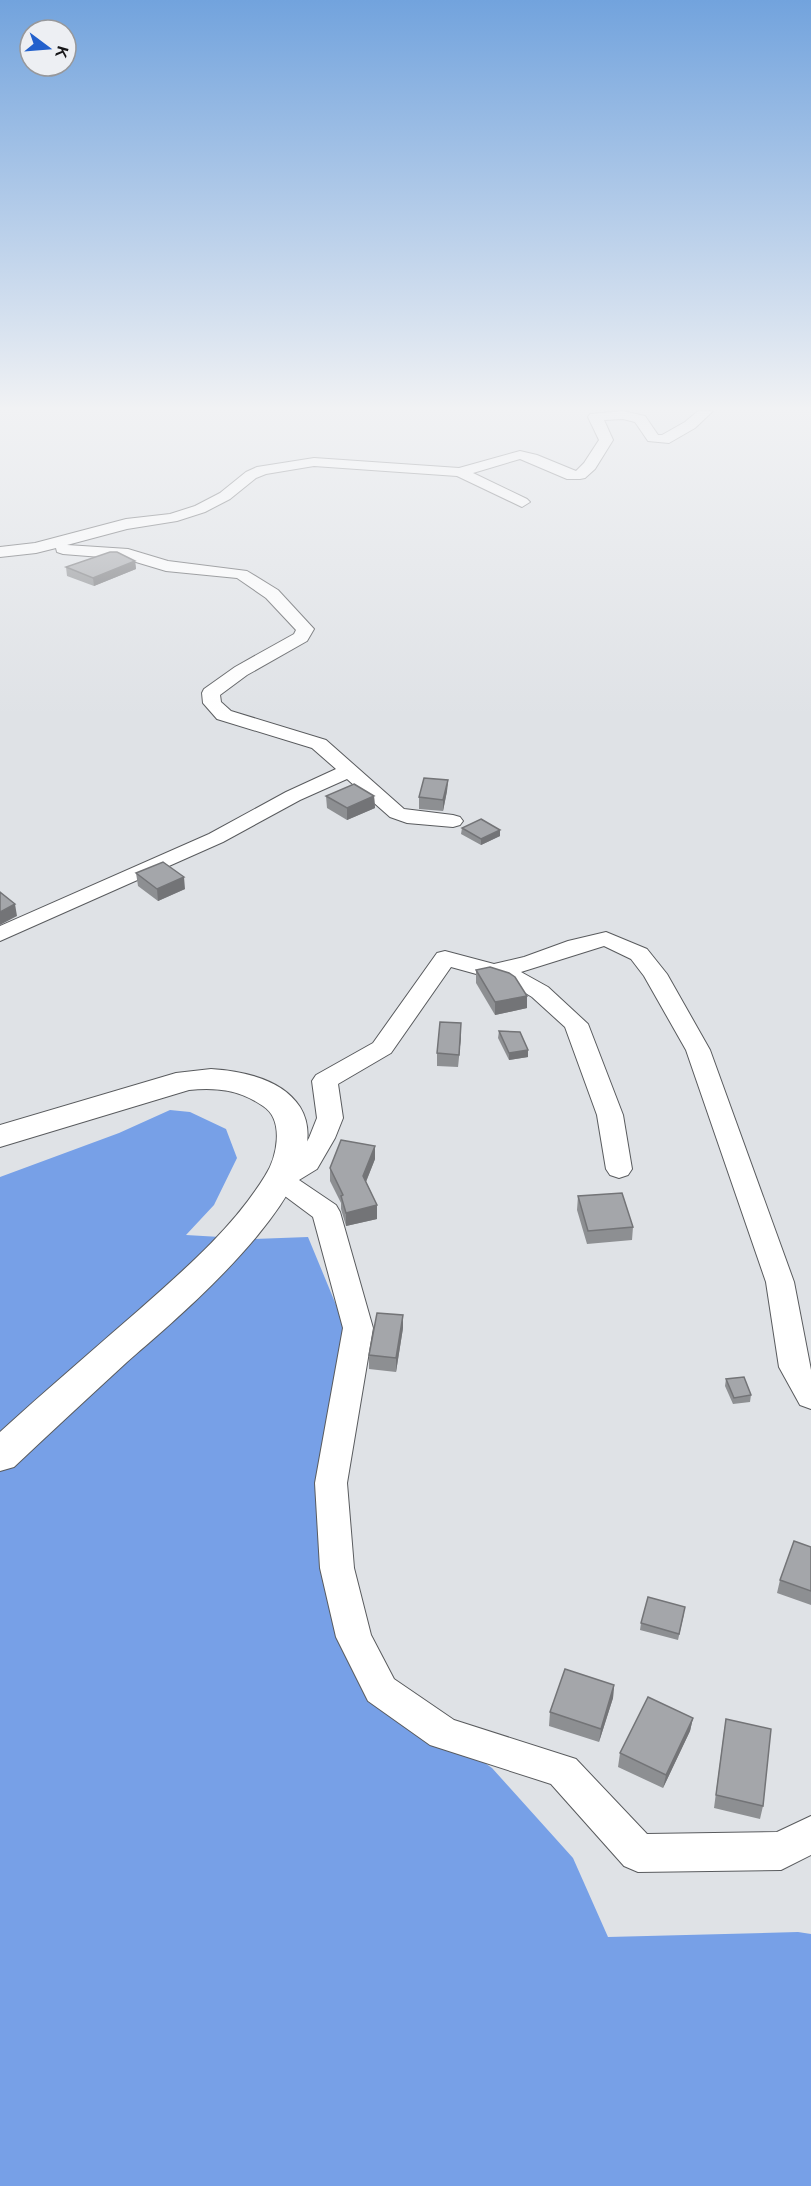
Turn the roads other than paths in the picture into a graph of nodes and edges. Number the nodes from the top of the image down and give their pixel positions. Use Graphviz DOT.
graph roads {
  1 [pos="188,513"];
  2 [pos="36,548"];
  3 [pos="0,552"];
  4 [pos="349,771"];
  5 [pos="453,821"];
  6 [pos="0,934"];
  7 [pos="495,971"];
  8 [pos="0,1137"];
  9 [pos="0,1151"];
  10 [pos="619,1169"];
  11 [pos="280,1179"];
  12 [pos="811,1397"];
  13 [pos="0,1428"];
  14 [pos="0,1456"];
  15 [pos="811,1834"];
  1 -- 2 [label="street"];
  2 -- 3 [label="street"];
  2 -- 4 [label="street"];
  4 -- 5 [label="street"];
  4 -- 6 [label="street"];
  7 -- 10 [label="street"];
  7 -- 11 [label="street"];
  7 -- 12 [label="street"];
  8 -- 11 [label="main road"];
  9 -- 13 [label="main road"];
  11 -- 14 [label="main road"];
  11 -- 15 [label="street"];
}
